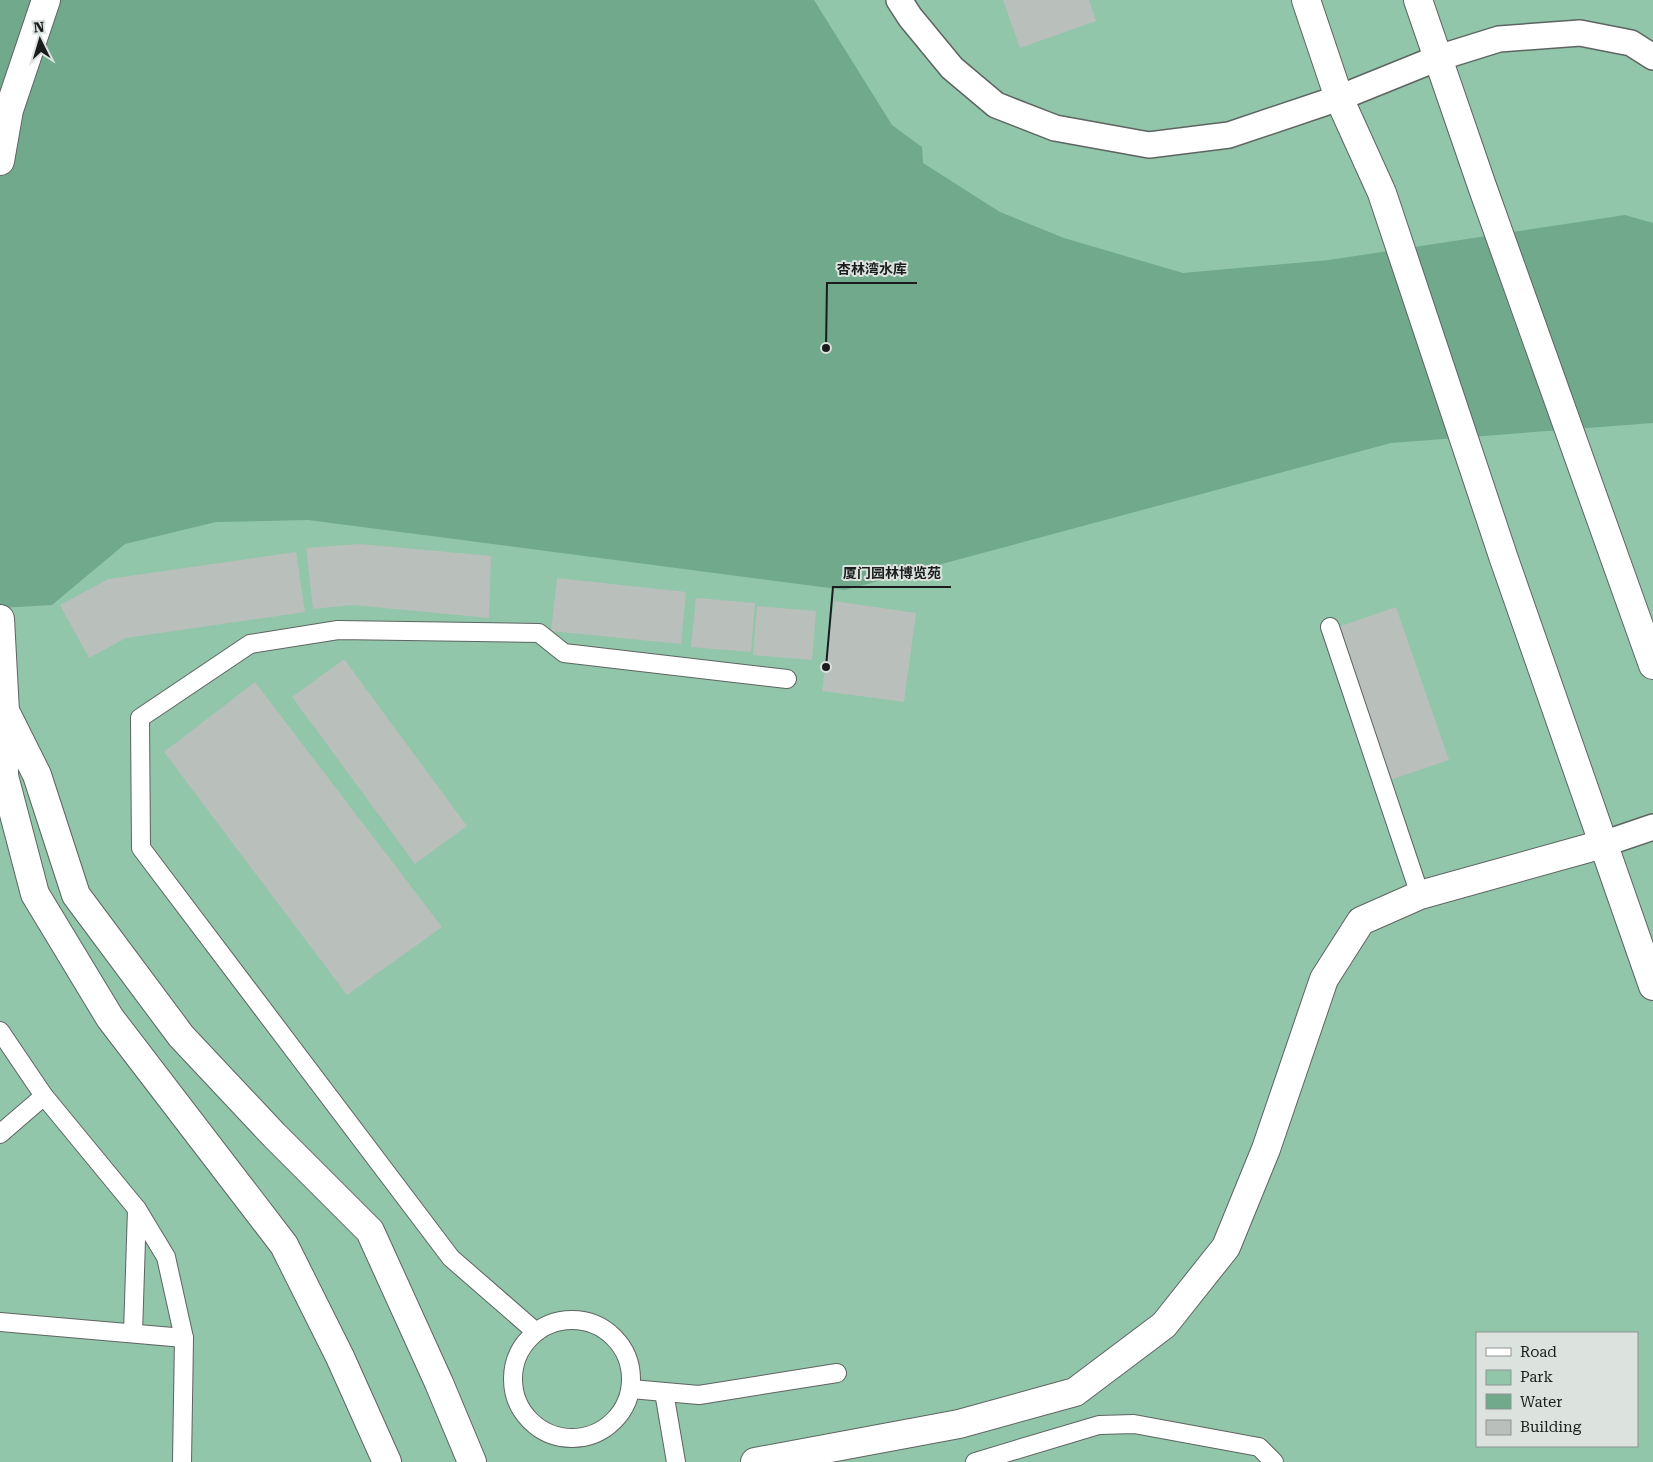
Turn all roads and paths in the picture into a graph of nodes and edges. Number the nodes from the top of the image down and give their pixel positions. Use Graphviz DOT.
graph roads {
  1 [pos="46,0"];
  2 [pos="899,0"];
  3 [pos="1306,0"];
  4 [pos="1418,0"];
  5 [pos="1653,57"];
  6 [pos="1438,58"];
  7 [pos="1339,98"];
  8 [pos="0,161"];
  9 [pos="0,619"];
  10 [pos="1330,627"];
  11 [pos="1,628"];
  12 [pos="1653,665"];
  13 [pos="787,679"];
  14 [pos="3,714"];
  15 [pos="1653,827"];
  16 [pos="1603,844"];
  17 [pos="1420,895"];
  18 [pos="1653,986"];
  19 [pos="0,1031"];
  20 [pos="44,1096"];
  21 [pos="0,1134"];
  22 [pos="137,1209"];
  23 [pos="0,1322"];
  24 [pos="536,1332"];
  25 [pos="133,1333"];
  26 [pos="184,1338"];
  27 [pos="837,1373"];
  28 [pos="631,1389"];
  29 [pos="664,1392"];
  30 [pos="182,1462"];
  31 [pos="387,1462"];
  32 [pos="472,1462"];
  33 [pos="676,1462"];
  34 [pos="755,1462"];
  35 [pos="975,1462"];
  36 [pos="1274,1462"];
  1 -- 8 [label="street"];
  2 -- 7 [label="street"];
  3 -- 7 [label="street"];
  4 -- 6 [label="street"];
  5 -- 6 [label="street"];
  6 -- 7 [label="street"];
  6 -- 12 [label="street"];
  7 -- 16 [label="street"];
  9 -- 11 [label="street"];
  10 -- 17 [label="lane"];
  11 -- 14 [label="street"];
  13 -- 24 [label="lane"];
  14 -- 31 [label="street"];
  14 -- 32 [label="street"];
  15 -- 16 [label="street"];
  16 -- 17 [label="street"];
  16 -- 18 [label="street"];
  17 -- 34 [label="street"];
  19 -- 20 [label="lane"];
  20 -- 21 [label="lane"];
  20 -- 22 [label="lane"];
  22 -- 25 [label="lane"];
  22 -- 26 [label="lane"];
  23 -- 25 [label="lane"];
  24 -- 28 [label="lane"];
  24 -- 28 [label="lane"];
  25 -- 26 [label="lane"];
  26 -- 30 [label="lane"];
  27 -- 29 [label="lane"];
  28 -- 29 [label="lane"];
  29 -- 33 [label="lane"];
  35 -- 36 [label="lane"];
}
